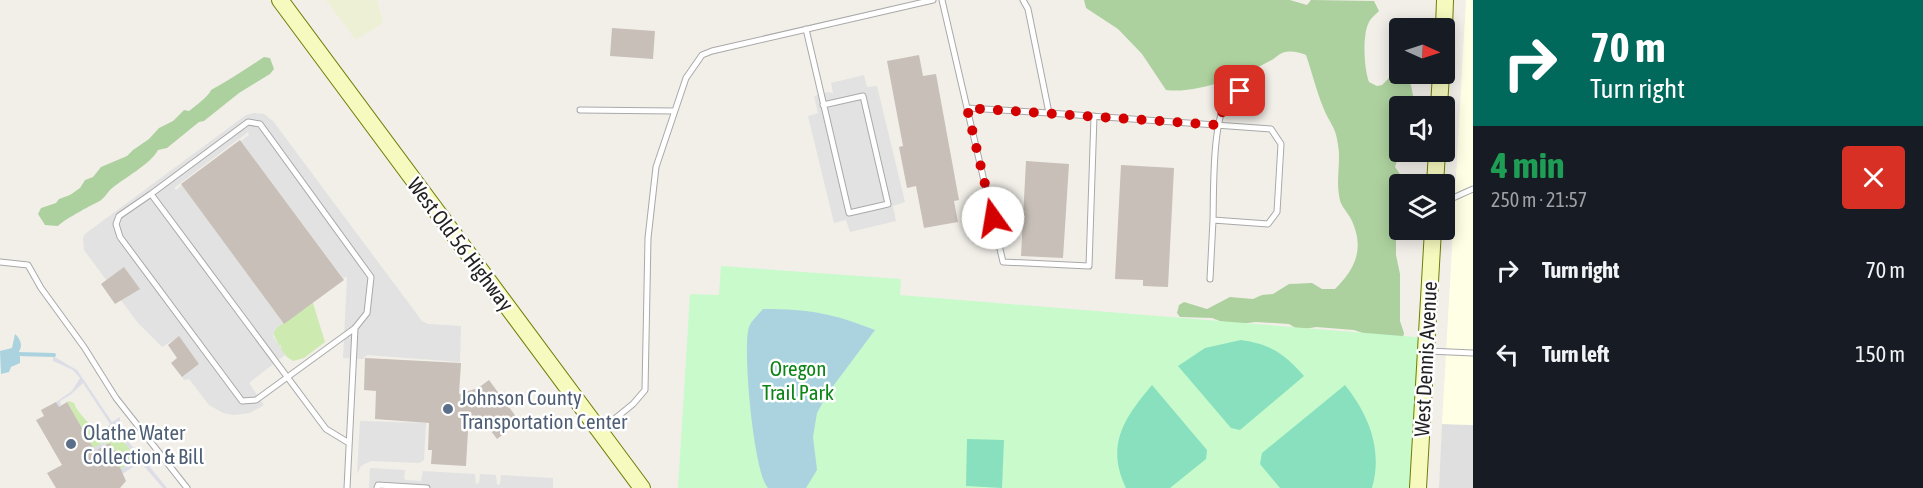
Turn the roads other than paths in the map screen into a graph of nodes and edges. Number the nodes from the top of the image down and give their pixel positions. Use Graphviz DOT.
graph roads {
  1 [pos="280,0"];
  2 [pos="933,0"];
  3 [pos="942,0"];
  4 [pos="1023,0"];
  5 [pos="1445,0"];
  6 [pos="1444,18"];
  7 [pos="806,29"];
  8 [pos="1261,92"];
  9 [pos="823,105"];
  10 [pos="967,108"];
  11 [pos="580,110"];
  12 [pos="674,111"];
  13 [pos="1048,113"];
  14 [pos="1094,116"];
  15 [pos="1218,125"];
  16 [pos="1473,189"];
  17 [pos="151,194"];
  18 [pos="1455,197"];
  19 [pos="1213,220"];
  20 [pos="1432,240"];
  21 [pos="0,262"];
  22 [pos="1210,279"];
  23 [pos="355,328"];
  24 [pos="1426,351"];
  25 [pos="1473,353"];
  26 [pos="287,379"];
  27 [pos="600,431"];
  28 [pos="349,443"];
  29 [pos="187,488"];
  30 [pos="347,488"];
  31 [pos="377,488"];
  32 [pos="427,488"];
  33 [pos="642,488"];
  34 [pos="1418,488"];
  1 -- 27 [label="main road, West Old 56 Highway"];
  2 -- 7 [label="lane"];
  3 -- 10 [label="lane"];
  4 -- 13 [label="lane"];
  5 -- 6 [label="main road"];
  7 -- 9 [label="lane"];
  7 -- 12 [label="lane"];
  8 -- 15 [label="lane"];
  9 -- 9 [label="lane"];
  10 -- 13 [label="lane"];
  10 -- 14 [label="lane"];
  11 -- 12 [label="lane"];
  12 -- 27 [label="lane"];
  13 -- 14 [label="lane"];
  14 -- 15 [label="lane"];
  15 -- 19 [label="lane"];
  15 -- 19 [label="lane"];
  16 -- 18 [label="lane"];
  17 -- 23 [label="lane"];
  17 -- 26 [label="lane"];
  17 -- 26 [label="lane"];
  19 -- 22 [label="lane"];
  20 -- 24 [label="main road, West Dennis Avenue"];
  21 -- 29 [label="lane"];
  23 -- 26 [label="lane"];
  23 -- 28 [label="lane"];
  24 -- 25 [label="lane"];
  24 -- 34 [label="main road, West Dennis Avenue"];
  26 -- 28 [label="lane"];
  27 -- 33 [label="main road, West Old 56 Highway"];
  28 -- 30 [label="lane"];
  31 -- 32 [label="lane"];
}
